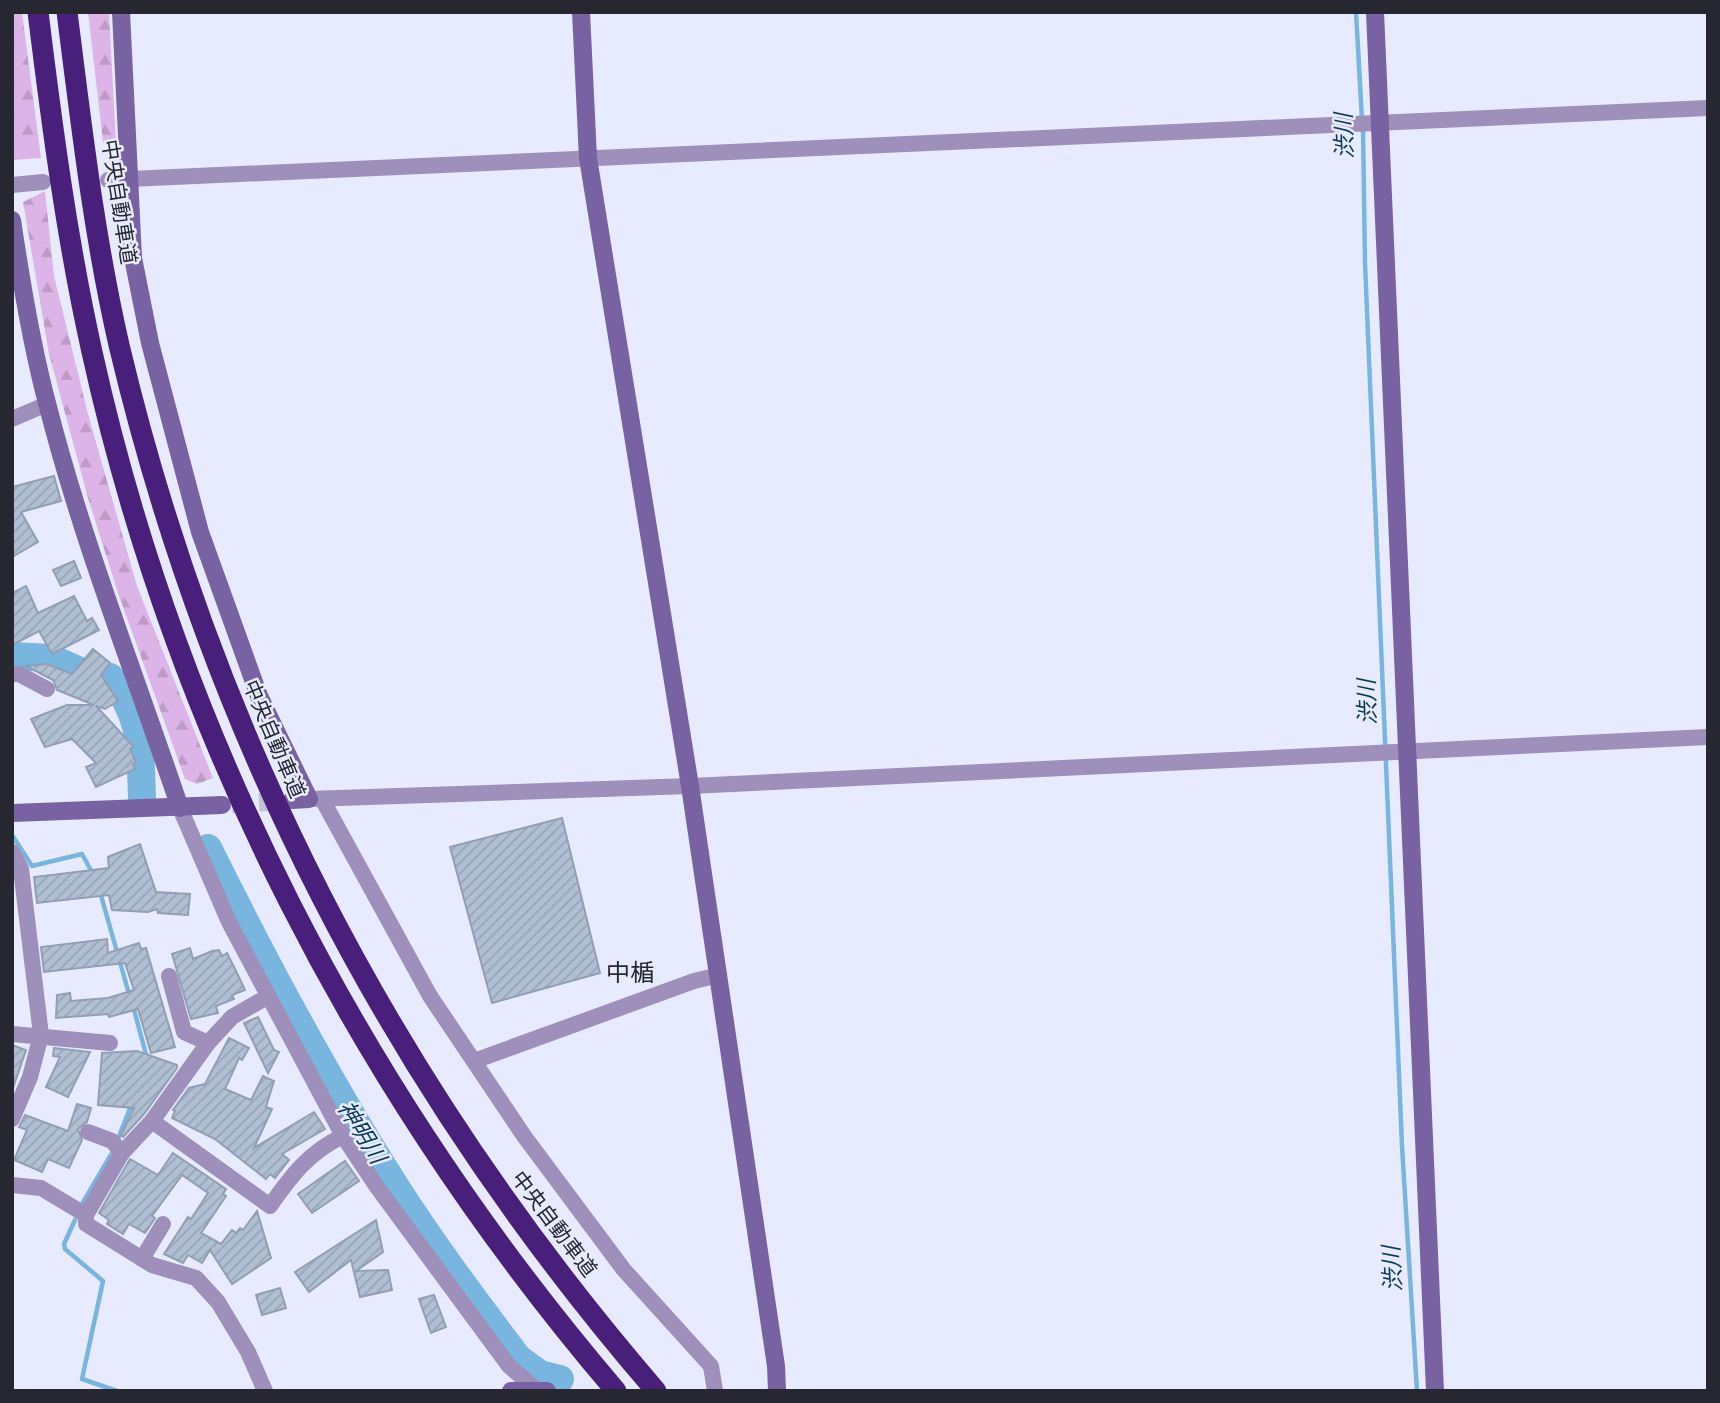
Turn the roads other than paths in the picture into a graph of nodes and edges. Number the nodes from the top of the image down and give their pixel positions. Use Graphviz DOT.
graph roads {
  1 [pos="38,12"];
  2 [pos="67,12"];
  3 [pos="121,12"];
  4 [pos="581,12"];
  5 [pos="1375,12"];
  6 [pos="1708,108"];
  7 [pos="1377,123"];
  8 [pos="588,158"];
  9 [pos="117,180"];
  10 [pos="43,182"];
  11 [pos="12,185"];
  12 [pos="12,220"];
  13 [pos="18,302"];
  14 [pos="47,404"];
  15 [pos="12,419"];
  16 [pos="12,674"];
  17 [pos="47,689"];
  18 [pos="1708,737"];
  19 [pos="1402,751"];
  20 [pos="690,786"];
  21 [pos="307,799"];
  22 [pos="222,805"];
  23 [pos="180,808"];
  24 [pos="12,813"];
  25 [pos="13,855"];
  26 [pos="18,895"];
  27 [pos="719,975"];
  28 [pos="169,976"];
  29 [pos="267,997"];
  30 [pos="12,1034"];
  31 [pos="41,1035"];
  32 [pos="110,1043"];
  33 [pos="208,1044"];
  34 [pos="474,1061"];
  35 [pos="12,1119"];
  36 [pos="152,1121"];
  37 [pos="88,1132"];
  38 [pos="343,1136"];
  39 [pos="122,1153"];
  40 [pos="12,1185"];
  41 [pos="86,1215"];
  42 [pos="163,1224"];
  43 [pos="142,1259"];
  44 [pos="540,1390"];
  45 [pos="265,1391"];
  46 [pos="511,1391"];
  47 [pos="617,1391"];
  48 [pos="656,1391"];
  49 [pos="715,1391"];
  50 [pos="776,1391"];
  51 [pos="1435,1391"];
  1 -- 47 [label="highway"];
  2 -- 48 [label="highway, 中央自動車道"];
  3 -- 9 [label="street"];
  4 -- 8 [label="street"];
  5 -- 7 [label="street"];
  6 -- 7 [label="street"];
  7 -- 8 [label="street"];
  7 -- 19 [label="street"];
  8 -- 9 [label="street"];
  8 -- 20 [label="street"];
  9 -- 21 [label="street"];
  10 -- 11 [label="street"];
  12 -- 13 [label="street"];
  13 -- 14 [label="street"];
  14 -- 15 [label="street"];
  14 -- 23 [label="street"];
  16 -- 17 [label="street"];
  18 -- 19 [label="street"];
  19 -- 20 [label="street"];
  19 -- 51 [label="street"];
  20 -- 21 [label="street"];
  20 -- 27 [label="street"];
  21 -- 34 [label="street"];
  22 -- 23 [label="street"];
  23 -- 24 [label="street"];
  23 -- 29 [label="street"];
  25 -- 26 [label="street"];
  26 -- 31 [label="street"];
  27 -- 34 [label="street"];
  27 -- 50 [label="street"];
  28 -- 33 [label="street"];
  29 -- 33 [label="street"];
  29 -- 38 [label="street"];
  30 -- 31 [label="street"];
  31 -- 32 [label="street"];
  31 -- 35 [label="street"];
  33 -- 36 [label="street"];
  34 -- 49 [label="street"];
  36 -- 38 [label="street"];
  36 -- 39 [label="street"];
  37 -- 39 [label="street"];
  38 -- 44 [label="street"];
  39 -- 41 [label="street"];
  40 -- 41 [label="street"];
  41 -- 43 [label="street"];
  42 -- 43 [label="street"];
  43 -- 45 [label="street"];
  44 -- 46 [label="street"];
}
